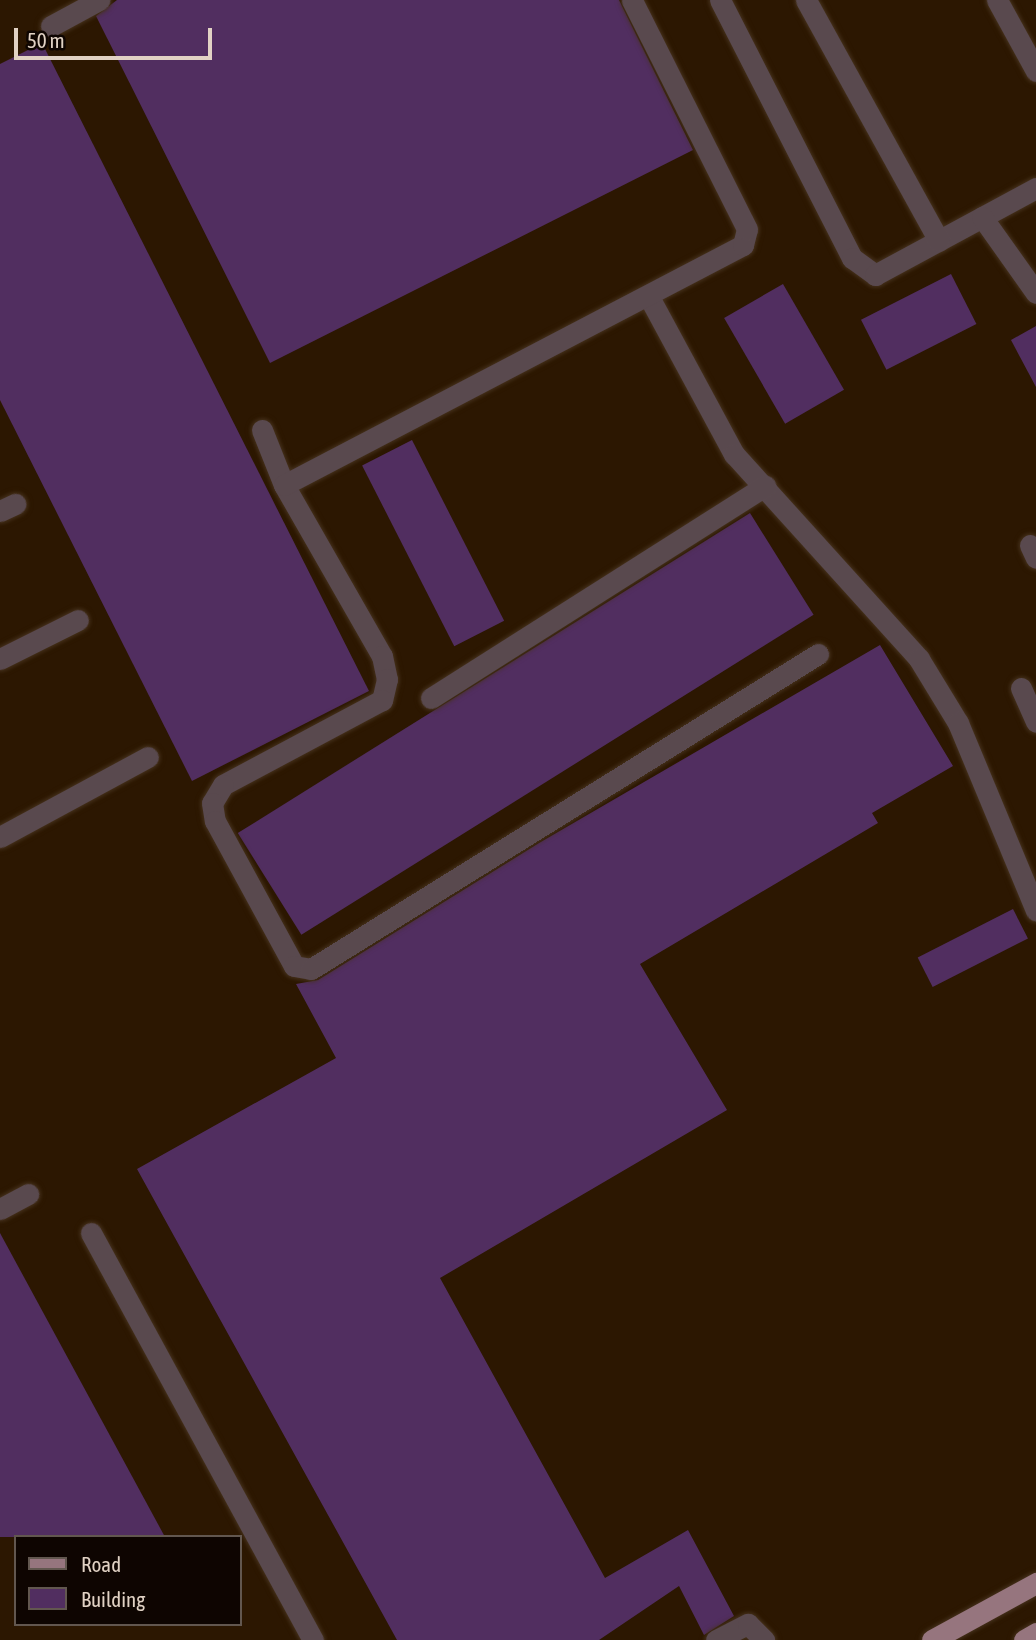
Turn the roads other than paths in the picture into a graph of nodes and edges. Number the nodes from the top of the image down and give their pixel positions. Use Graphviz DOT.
graph roads {
  1 [pos="99,0"];
  2 [pos="632,0"];
  3 [pos="720,0"];
  4 [pos="806,0"];
  5 [pos="997,0"];
  6 [pos="51,26"];
  7 [pos="1036,71"];
  8 [pos="1036,188"];
  9 [pos="982,217"];
  10 [pos="939,241"];
  11 [pos="1035,287"];
  12 [pos="649,297"];
  13 [pos="262,430"];
  14 [pos="284,485"];
  15 [pos="765,486"];
  16 [pos="78,620"];
  17 [pos="818,654"];
  18 [pos="0,659"];
  19 [pos="1021,688"];
  20 [pos="431,698"];
  21 [pos="1036,722"];
  22 [pos="148,757"];
  23 [pos="0,837"];
  24 [pos="1036,910"];
  25 [pos="28,1194"];
  26 [pos="0,1209"];
  27 [pos="91,1233"];
  28 [pos="1036,1583"];
  29 [pos="1036,1633"];
  30 [pos="313,1640"];
  31 [pos="716,1640"];
  32 [pos="764,1640"];
  33 [pos="932,1640"];
  34 [pos="1024,1640"];
  1 -- 6 [label="street"];
  2 -- 12 [label="street"];
  3 -- 10 [label="street"];
  4 -- 10 [label="street"];
  5 -- 7 [label="street"];
  8 -- 9 [label="street"];
  9 -- 10 [label="street"];
  9 -- 11 [label="street"];
  12 -- 14 [label="street"];
  12 -- 15 [label="street"];
  13 -- 14 [label="street"];
  14 -- 17 [label="street"];
  15 -- 20 [label="street"];
  15 -- 24 [label="street"];
  16 -- 18 [label="street"];
  19 -- 21 [label="street"];
  22 -- 23 [label="street"];
  25 -- 26 [label="street"];
  27 -- 30 [label="street"];
  28 -- 33 [label="main road"];
  29 -- 34 [label="main road"];
  31 -- 32 [label="street"];
}
